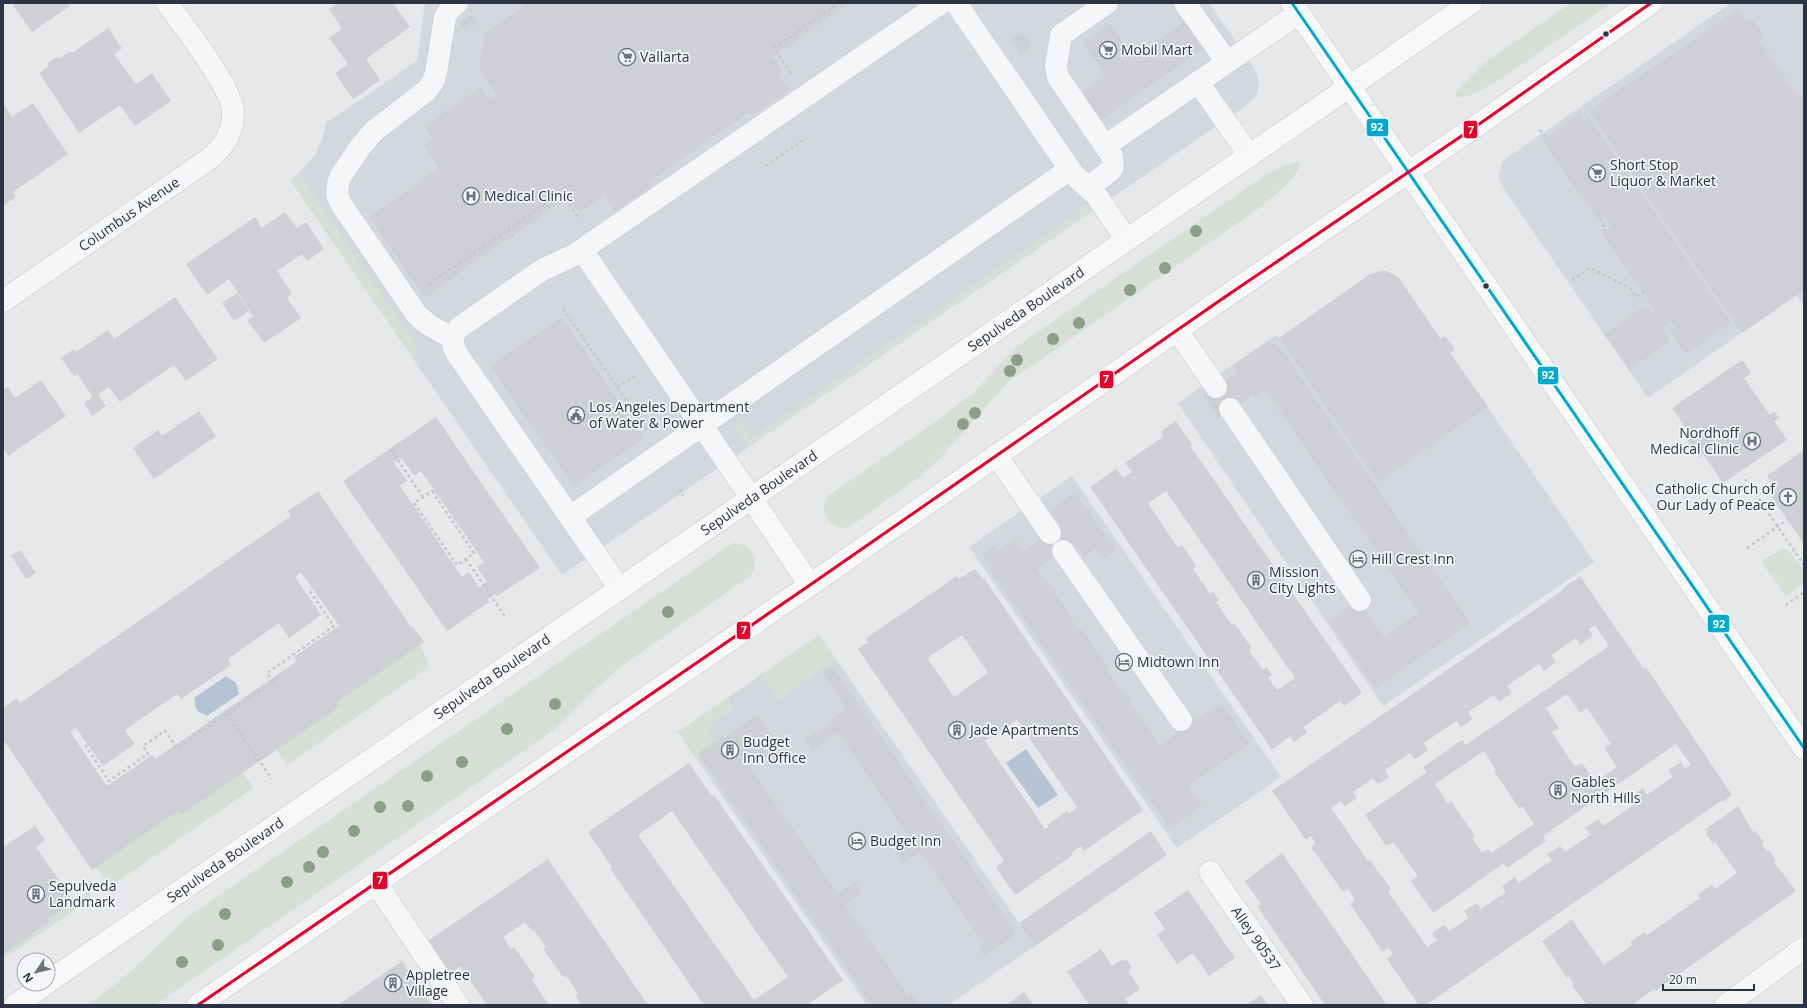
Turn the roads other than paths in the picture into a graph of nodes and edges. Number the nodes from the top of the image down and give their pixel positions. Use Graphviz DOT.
graph roads {
  1 [pos="167,3"];
  2 [pos="457,3"];
  3 [pos="941,3"];
  4 [pos="956,3"];
  5 [pos="1107,3"];
  6 [pos="1186,3"];
  7 [pos="1471,3"];
  8 [pos="1651,3"];
  9 [pos="1296,8"];
  10 [pos="1227,62"];
  11 [pos="1198,82"];
  12 [pos="1350,86"];
  13 [pos="1105,146"];
  14 [pos="1250,156"];
  15 [pos="1070,169"];
  16 [pos="1408,172"];
  17 [pos="1089,187"];
  18 [pos="1127,240"];
  19 [pos="582,250"];
  20 [pos="3,301"];
  21 [pos="1177,330"];
  22 [pos="452,338"];
  23 [pos="1216,387"];
  24 [pos="1230,409"];
  25 [pos="702,426"];
  26 [pos="996,455"];
  27 [pos="752,499"];
  28 [pos="570,517"];
  29 [pos="1050,532"];
  30 [pos="1063,551"];
  31 [pos="810,585"];
  32 [pos="620,589"];
  33 [pos="1360,600"];
  34 [pos="1181,720"];
  35 [pos="1804,748"];
  36 [pos="1210,872"];
  37 [pos="376,883"];
  38 [pos="1804,948"];
  39 [pos="56,977"];
  40 [pos="34,992"];
  41 [pos="15,1005"];
  42 [pos="198,1005"];
  43 [pos="458,1005"];
  44 [pos="1302,1005"];
  45 [pos="1726,1005"];
  1 -- 20 [label="street, Columbus Avenue"];
  2 -- 22 [label="street"];
  3 -- 19 [label="street"];
  4 -- 15 [label="street"];
  5 -- 13 [label="street"];
  6 -- 10 [label="street"];
  7 -- 12 [label="main road, Sepulveda Boulevard"];
  8 -- 16 [label="main road"];
  9 -- 10 [label="street"];
  9 -- 12 [label="main road"];
  10 -- 11 [label="street"];
  11 -- 13 [label="street"];
  11 -- 14 [label="street"];
  12 -- 14 [label="main road, Sepulveda Boulevard"];
  12 -- 16 [label="main road"];
  13 -- 17 [label="street"];
  14 -- 18 [label="main road, Sepulveda Boulevard"];
  15 -- 17 [label="street"];
  15 -- 25 [label="street"];
  16 -- 21 [label="main road"];
  16 -- 35 [label="main road"];
  17 -- 18 [label="street"];
  18 -- 27 [label="main road, Sepulveda Boulevard"];
  19 -- 22 [label="street"];
  19 -- 25 [label="street"];
  21 -- 23 [label="street"];
  21 -- 26 [label="main road"];
  22 -- 28 [label="street"];
  24 -- 33 [label="street"];
  25 -- 27 [label="street"];
  25 -- 28 [label="street"];
  26 -- 29 [label="street"];
  26 -- 31 [label="main road"];
  27 -- 31 [label="main road"];
  27 -- 32 [label="main road, Sepulveda Boulevard"];
  28 -- 32 [label="street"];
  30 -- 34 [label="street"];
  31 -- 37 [label="main road"];
  32 -- 39 [label="main road, Sepulveda Boulevard"];
  36 -- 44 [label="street, Alley 90537"];
  37 -- 42 [label="main road"];
  37 -- 43 [label="street"];
  38 -- 45 [label="street"];
  40 -- 41 [label="main road, Sepulveda Boulevard"];
}
